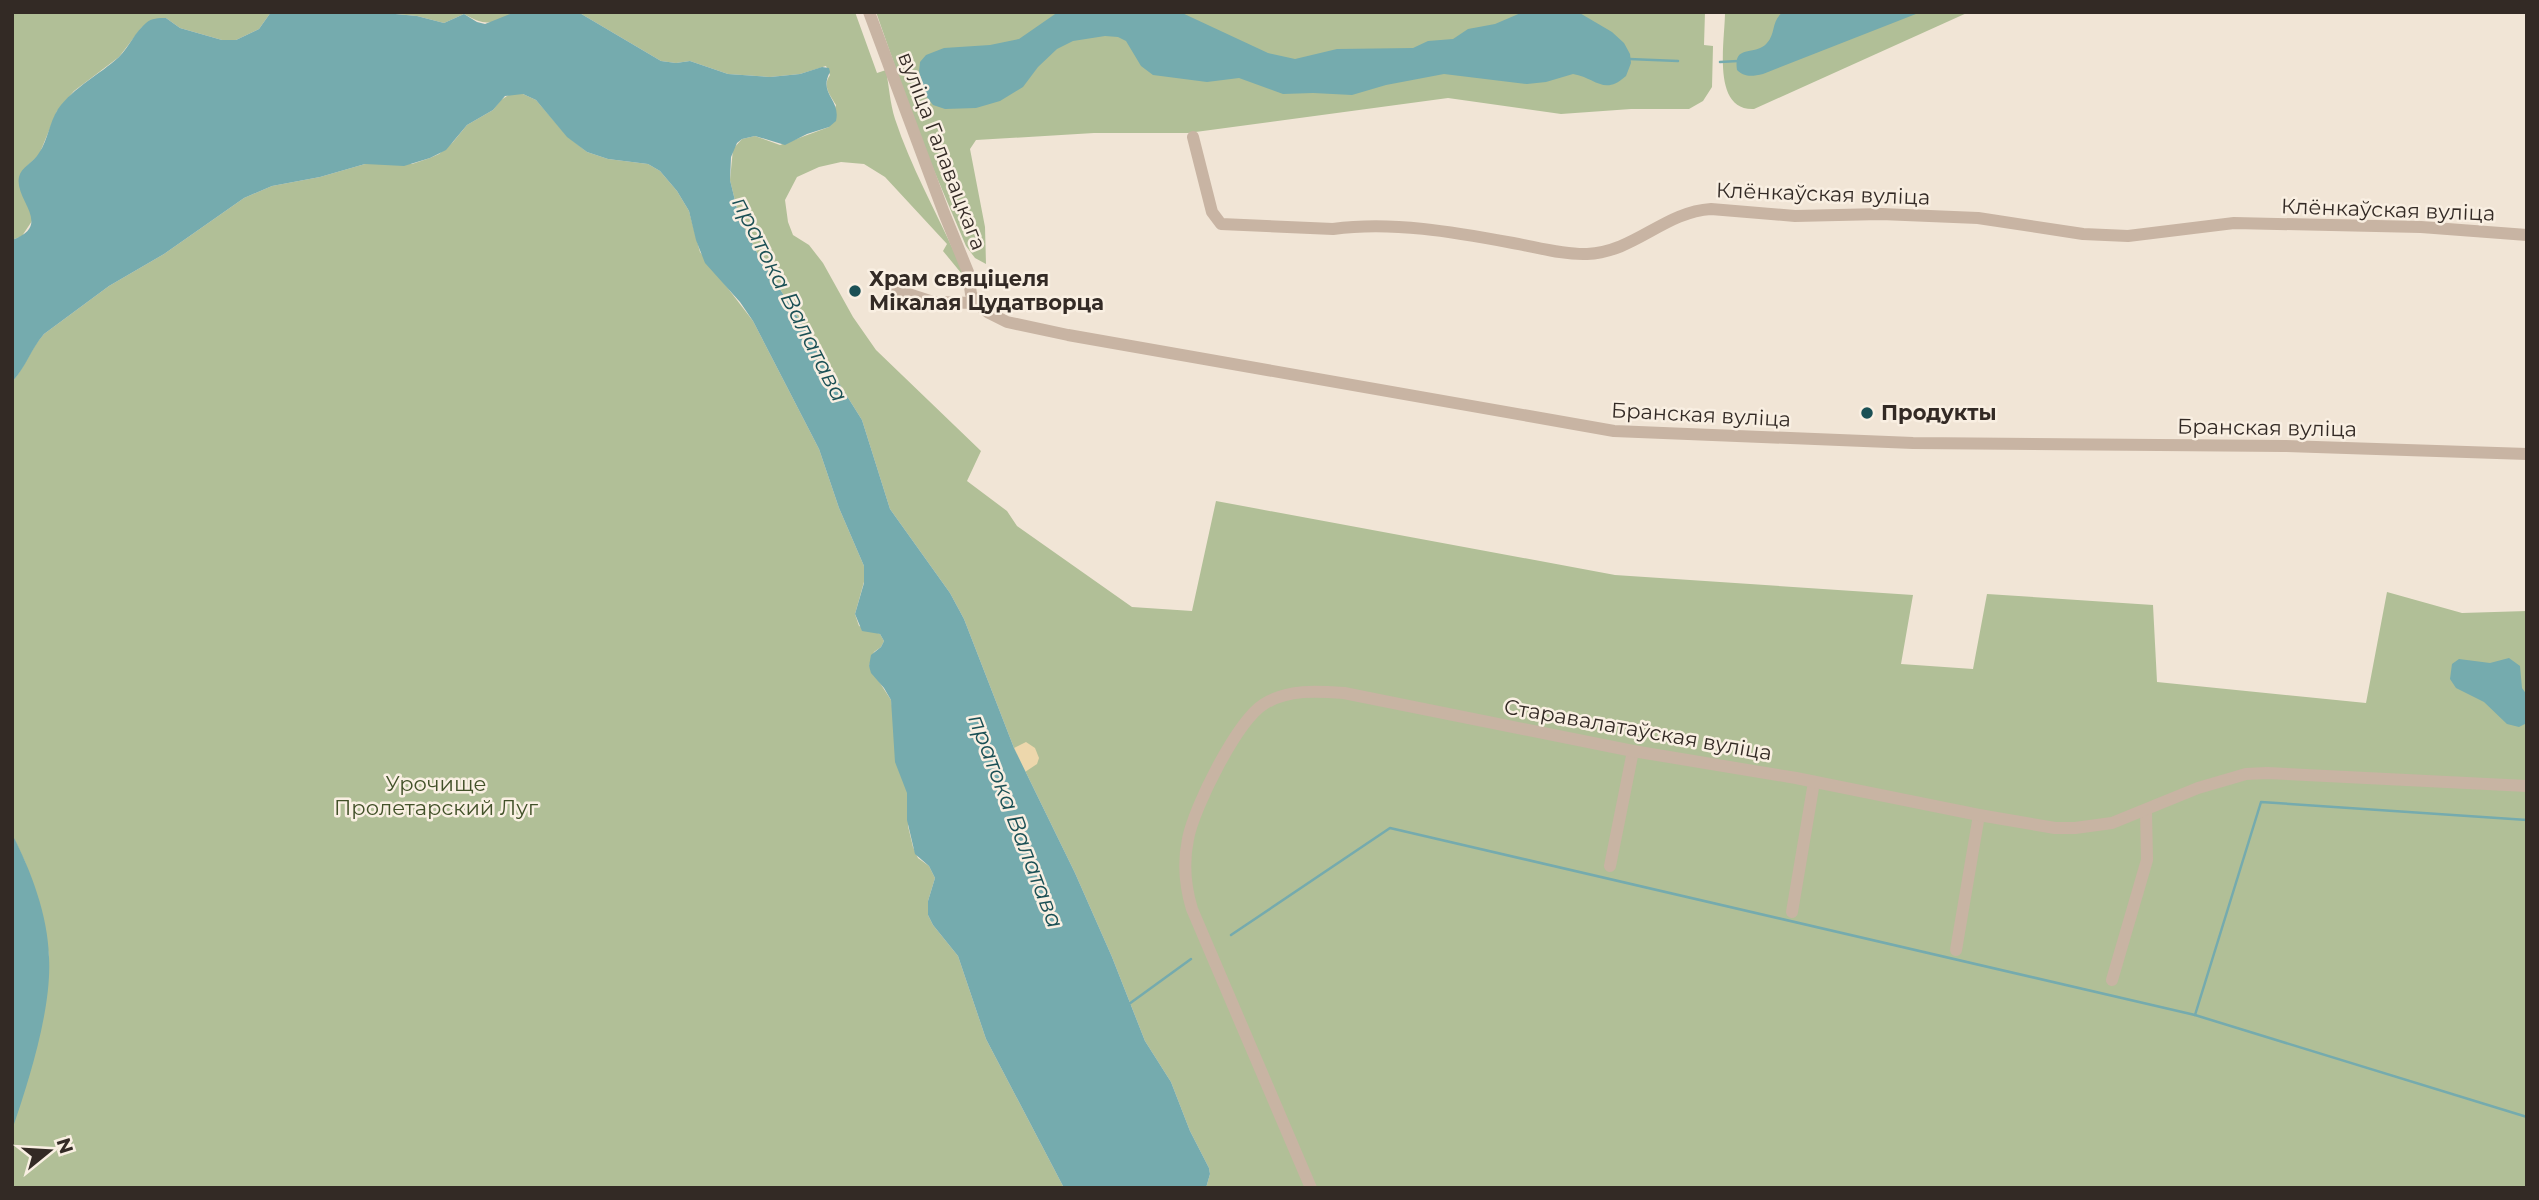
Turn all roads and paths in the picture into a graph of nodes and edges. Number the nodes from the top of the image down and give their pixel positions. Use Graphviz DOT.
graph roads {
  1 [pos="869,12"];
  2 [pos="1193,137"];
  3 [pos="2527,235"];
  4 [pos="890,288"];
  5 [pos="976,303"];
  6 [pos="2527,454"];
  7 [pos="1633,751"];
  8 [pos="1814,782"];
  9 [pos="2527,786"];
  10 [pos="2146,811"];
  11 [pos="1979,815"];
  12 [pos="1610,866"];
  13 [pos="1792,912"];
  14 [pos="1956,950"];
  15 [pos="2112,980"];
  16 [pos="1311,1188"];
  1 -- 5 [label="street, вуліца Галавацкага"];
  2 -- 3 [label="street, Клёнкаўская вуліца"];
  4 -- 5 [label="street"];
  5 -- 6 [label="street, Бранская вуліца"];
  7 -- 8 [label="street, Старавалатаўская вуліца"];
  7 -- 12 [label="street"];
  7 -- 16 [label="street, Старавалатаўская вуліца"];
  8 -- 11 [label="street, Старавалатаўская вуліца"];
  8 -- 13 [label="street"];
  9 -- 10 [label="street, Старавалатаўская вуліца"];
  10 -- 11 [label="street, Старавалатаўская вуліца"];
  10 -- 15 [label="street"];
  11 -- 14 [label="street"];
}
